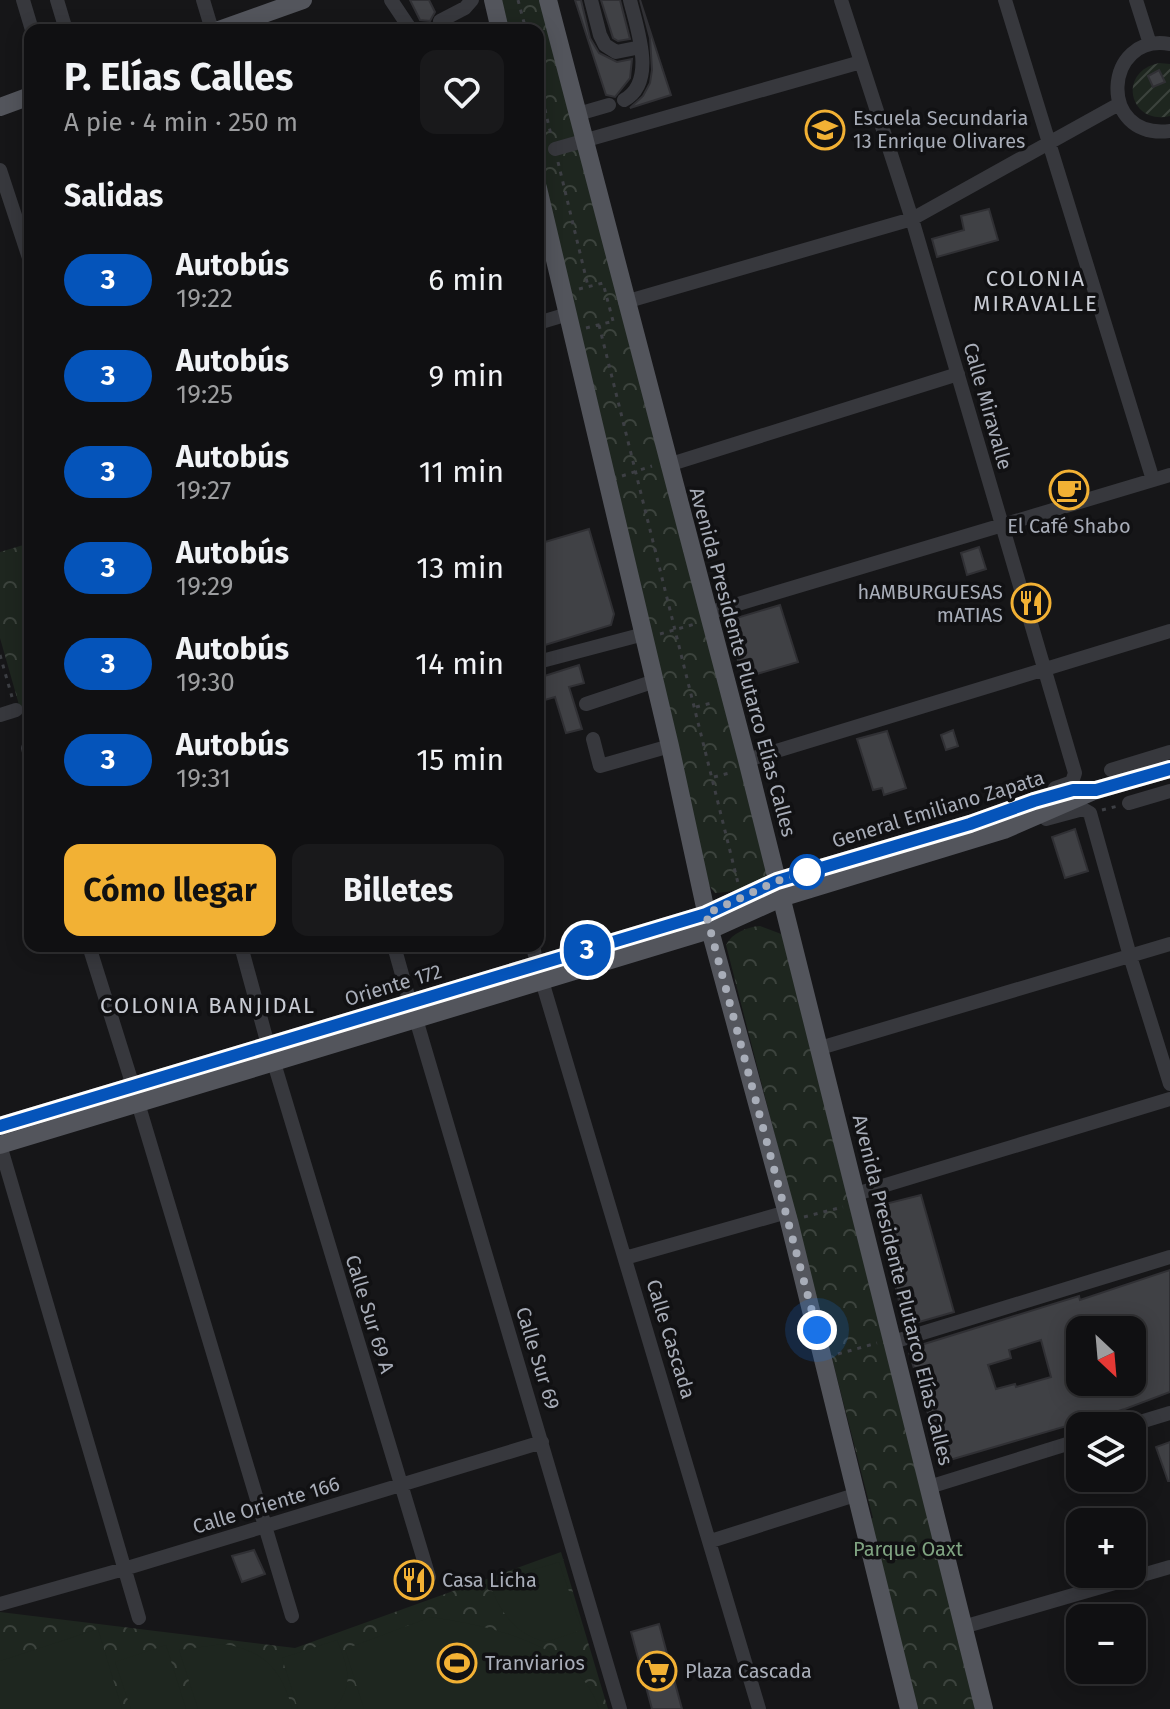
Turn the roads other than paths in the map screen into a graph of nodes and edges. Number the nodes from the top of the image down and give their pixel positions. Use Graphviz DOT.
graph roads {
  1 [pos="23,0"];
  2 [pos="57,0"];
  3 [pos="203,0"];
  4 [pos="303,0"];
  5 [pos="391,0"];
  6 [pos="472,0"];
  7 [pos="493,0"];
  8 [pos="548,0"];
  9 [pos="591,0"];
  10 [pos="620,0"];
  11 [pos="630,0"];
  12 [pos="841,0"];
  13 [pos="1005,0"];
  14 [pos="1136,0"];
  15 [pos="440,21"];
  16 [pos="30,24"];
  17 [pos="64,24"];
  18 [pos="210,24"];
  19 [pos="256,24"];
  20 [pos="407,24"];
  21 [pos="499,24"];
  22 [pos="637,31"];
  23 [pos="1150,44"];
  24 [pos="1170,44"];
  25 [pos="641,47"];
  26 [pos="861,62"];
  27 [pos="24,98"];
  28 [pos="624,100"];
  29 [pos="1119,104"];
  30 [pos="609,105"];
  31 [pos="0,107"];
  32 [pos="578,114"];
  33 [pos="1170,131"];
  34 [pos="586,141"];
  35 [pos="1050,141"];
  36 [pos="555,149"];
  37 [pos="0,170"];
  38 [pos="544,213"];
  39 [pos="912,219"];
  40 [pos="24,243"];
  41 [pos="622,313"];
  42 [pos="544,323"];
  43 [pos="570,323"];
  44 [pos="958,374"];
  45 [pos="668,463"];
  46 [pos="1170,475"];
  47 [pos="1153,480"];
  48 [pos="1000,526"];
  49 [pos="709,616"];
  50 [pos="1170,631"];
  51 [pos="645,636"];
  52 [pos="544,661"];
  53 [pos="1045,669"];
  54 [pos="655,681"];
  55 [pos="586,704"];
  56 [pos="16,710"];
  57 [pos="0,715"];
  58 [pos="593,739"];
  59 [pos="670,746"];
  60 [pos="1170,752"];
  61 [pos="748,764"];
  62 [pos="1111,770"];
  63 [pos="1166,770"];
  64 [pos="1096,790"];
  65 [pos="1170,791"];
  66 [pos="1034,801"];
  67 [pos="1129,803"];
  68 [pos="1004,830"];
  69 [pos="779,890"];
  70 [pos="708,922"];
  71 [pos="1170,944"];
  72 [pos="91,952"];
  73 [pos="243,952"];
  74 [pos="396,952"];
  75 [pos="535,952"];
  76 [pos="1130,956"];
  77 [pos="540,973"];
  78 [pos="413,1011"];
  79 [pos="820,1048"];
  80 [pos="271,1054"];
  81 [pos="1170,1084"];
  82 [pos="136,1094"];
  83 [pos="1170,1099"];
  84 [pos="0,1126"];
  85 [pos="0,1145"];
  86 [pos="857,1198"];
  87 [pos="788,1216"];
  88 [pos="1170,1257"];
  89 [pos="625,1258"];
  90 [pos="892,1340"];
  91 [pos="1170,1413"];
  92 [pos="1146,1420"];
  93 [pos="542,1442"];
  94 [pos="1066,1444"];
  95 [pos="401,1486"];
  96 [pos="929,1487"];
  97 [pos="858,1494"];
  98 [pos="265,1525"];
  99 [pos="711,1541"];
  100 [pos="1170,1567"];
  101 [pos="124,1569"];
  102 [pos="429,1577"];
  103 [pos="0,1604"];
  104 [pos="292,1616"];
  105 [pos="139,1618"];
  106 [pos="963,1627"];
  107 [pos="620,1709"];
  108 [pos="759,1709"];
  109 [pos="909,1709"];
  110 [pos="984,1709"];
  1 -- 16 [label="street"];
  2 -- 17 [label="street"];
  3 -- 18 [label="street"];
  4 -- 19 [label="main road"];
  5 -- 20 [label="street"];
  6 -- 15 [label="street"];
  7 -- 21 [label="main road"];
  8 -- 32 [label="main road, Avenida Presidente Plutarco Elías Calles"];
  9 -- 25 [label="street"];
  10 -- 22 [label="street"];
  11 -- 22 [label="street"];
  12 -- 26 [label="street, Calle Miravalle"];
  13 -- 35 [label="street"];
  14 -- 23 [label="street"];
  22 -- 25 [label="street"];
  23 -- 24 [label="street"];
  23 -- 29 [label="street"];
  25 -- 28 [label="street"];
  26 -- 34 [label="street"];
  26 -- 39 [label="street, Calle Miravalle"];
  27 -- 31 [label="main road"];
  29 -- 33 [label="street"];
  29 -- 35 [label="street"];
  30 -- 32 [label="street"];
  32 -- 34 [label="main road, Avenida Presidente Plutarco Elías Calles"];
  34 -- 36 [label="street"];
  34 -- 41 [label="main road, Avenida Presidente Plutarco Elías Calles"];
  35 -- 39 [label="street"];
  35 -- 47 [label="street"];
  37 -- 40 [label="street"];
  38 -- 43 [label="main road"];
  39 -- 41 [label="street"];
  39 -- 44 [label="street, Calle Miravalle"];
  41 -- 45 [label="main road, Avenida Presidente Plutarco Elías Calles"];
  42 -- 43 [label="street"];
  43 -- 51 [label="main road"];
  44 -- 45 [label="street"];
  44 -- 48 [label="street, Calle Miravalle"];
  45 -- 49 [label="main road, Avenida Presidente Plutarco Elías Calles"];
  46 -- 47 [label="street"];
  47 -- 48 [label="street"];
  48 -- 49 [label="street"];
  48 -- 53 [label="street, Calle Miravalle"];
  49 -- 61 [label="main road, Avenida Presidente Plutarco Elías Calles"];
  50 -- 53 [label="street"];
  51 -- 52 [label="street"];
  51 -- 54 [label="main road"];
  53 -- 61 [label="street"];
  53 -- 66 [label="street, Calle Miravalle"];
  54 -- 55 [label="street"];
  54 -- 59 [label="main road"];
  56 -- 57 [label="street"];
  58 -- 59 [label="street"];
  59 -- 70 [label="main road"];
  60 -- 62 [label="street"];
  61 -- 69 [label="main road, Avenida Presidente Plutarco Elías Calles"];
  63 -- 64 [label="main road, General Emiliano Zapata"];
  64 -- 66 [label="main road, General Emiliano Zapata"];
  64 -- 68 [label="main road, General Emiliano Zapata"];
  65 -- 67 [label="street"];
  66 -- 69 [label="main road, General Emiliano Zapata"];
  68 -- 69 [label="main road, General Emiliano Zapata"];
  68 -- 76 [label="street"];
  69 -- 70 [label="main road, General Emiliano Zapata"];
  69 -- 79 [label="main road, Avenida Presidente Plutarco Elías Calles"];
  70 -- 77 [label="main road, Oriente 172"];
  70 -- 87 [label="main road"];
  71 -- 76 [label="street"];
  72 -- 82 [label="street"];
  73 -- 80 [label="street, Calle Sur 69 A"];
  74 -- 78 [label="street, Calle Sur 69"];
  75 -- 77 [label="street, Calle Cascada"];
  76 -- 79 [label="street"];
  76 -- 81 [label="street"];
  77 -- 78 [label="main road, Oriente 172"];
  77 -- 89 [label="street, Calle Cascada"];
  78 -- 80 [label="main road, Oriente 172"];
  78 -- 93 [label="street, Calle Sur 69"];
  79 -- 86 [label="main road, Avenida Presidente Plutarco Elías Calles"];
  80 -- 82 [label="main road, Oriente 172"];
  80 -- 95 [label="street, Calle Sur 69 A"];
  82 -- 84 [label="main road, Oriente 172"];
  82 -- 85 [label="main road, Oriente 172"];
  82 -- 98 [label="street"];
  83 -- 86 [label="street"];
  85 -- 101 [label="street"];
  86 -- 90 [label="main road, Avenida Presidente Plutarco Elías Calles"];
  87 -- 89 [label="street"];
  87 -- 97 [label="main road"];
  88 -- 90 [label="street"];
  89 -- 99 [label="street, Calle Cascada"];
  90 -- 96 [label="main road, Avenida Presidente Plutarco Elías Calles"];
  91 -- 92 [label="street"];
  93 -- 95 [label="street, Calle Oriente 166"];
  93 -- 107 [label="street, Calle Sur 69"];
  94 -- 96 [label="street"];
  95 -- 98 [label="street, Calle Oriente 166"];
  95 -- 102 [label="street, Calle Sur 69 A"];
  96 -- 106 [label="main road, Avenida Presidente Plutarco Elías Calles"];
  97 -- 99 [label="street"];
  97 -- 109 [label="main road"];
  98 -- 101 [label="street, Calle Oriente 166"];
  98 -- 104 [label="street"];
  99 -- 108 [label="street, Calle Cascada"];
  100 -- 106 [label="street"];
  101 -- 103 [label="street, Calle Oriente 166"];
  101 -- 105 [label="street"];
  106 -- 110 [label="main road, Avenida Presidente Plutarco Elías Calles"];
}
